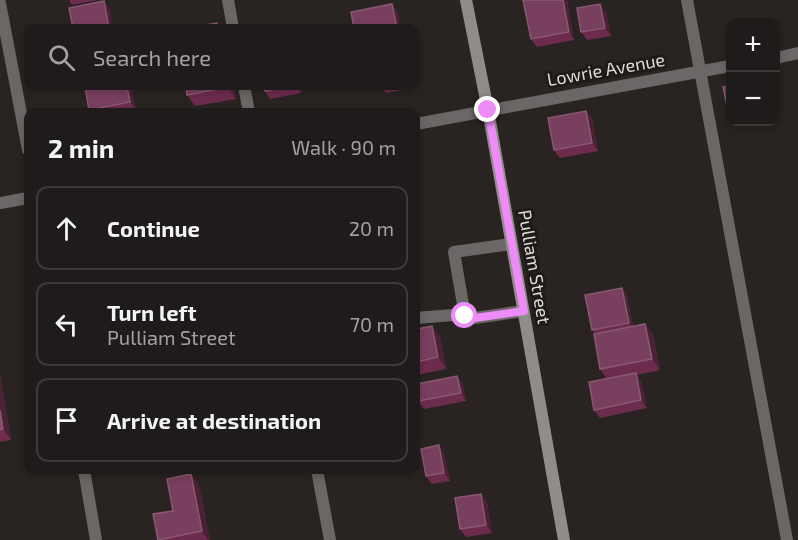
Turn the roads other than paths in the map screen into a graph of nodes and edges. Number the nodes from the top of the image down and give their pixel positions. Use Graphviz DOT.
graph roads {
  1 [pos="228,0"];
  2 [pos="466,0"];
  3 [pos="687,0"];
  4 [pos="0,3"];
  5 [pos="232,24"];
  6 [pos="798,54"];
  7 [pos="780,57"];
  8 [pos="726,67"];
  9 [pos="700,71"];
  10 [pos="245,90"];
  11 [pos="248,108"];
  12 [pos="488,110"];
  13 [pos="420,123"];
  14 [pos="24,129"];
  15 [pos="24,199"];
  16 [pos="0,203"];
  17 [pos="511,244"];
  18 [pos="524,311"];
  19 [pos="465,316"];
  20 [pos="420,318"];
  21 [pos="85,474"];
  22 [pos="317,474"];
  23 [pos="96,540"];
  24 [pos="330,540"];
  25 [pos="564,540"];
  26 [pos="787,540"];
  1 -- 5 [label="street"];
  2 -- 12 [label="main road, Pulliam Street"];
  3 -- 9 [label="street"];
  4 -- 14 [label="street"];
  6 -- 7 [label="street"];
  8 -- 9 [label="street, Lowrie Avenue"];
  9 -- 12 [label="street, Lowrie Avenue"];
  9 -- 26 [label="street"];
  10 -- 11 [label="street"];
  12 -- 13 [label="street, Lowrie Avenue"];
  12 -- 17 [label="main road, Pulliam Street"];
  15 -- 16 [label="street"];
  17 -- 18 [label="main road, Pulliam Street"];
  17 -- 19 [label="street"];
  18 -- 19 [label="street"];
  18 -- 25 [label="main road, Pulliam Street"];
  19 -- 20 [label="street"];
  21 -- 23 [label="street"];
  22 -- 24 [label="street"];
}
